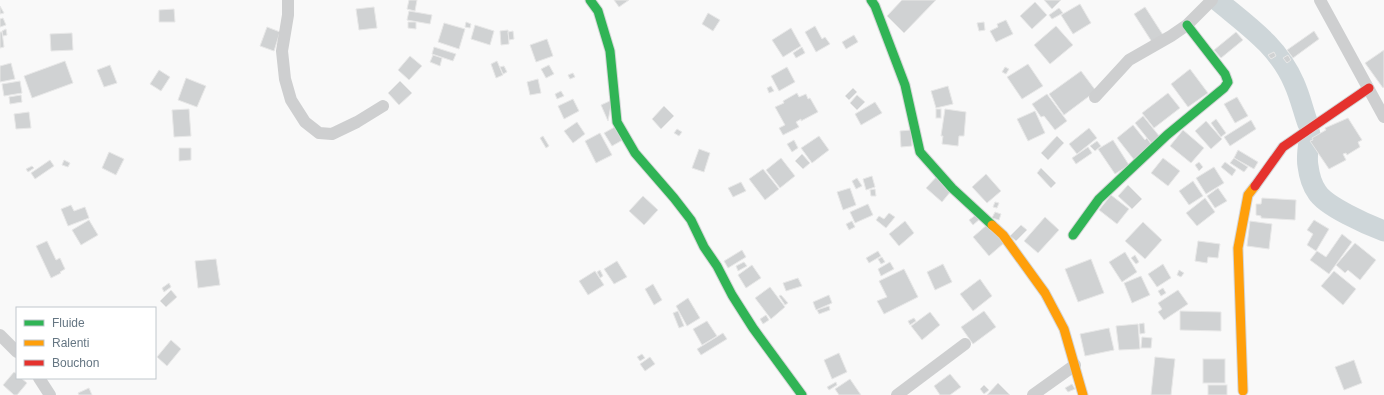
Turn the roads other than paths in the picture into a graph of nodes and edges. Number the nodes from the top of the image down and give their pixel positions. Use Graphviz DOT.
graph roads {
  1 [pos="288,0"];
  2 [pos="590,0"];
  3 [pos="1212,0"];
  4 [pos="1320,0"];
  5 [pos="876,2"];
  6 [pos="1186,25"];
  7 [pos="1369,88"];
  8 [pos="1095,97"];
  9 [pos="382,106"];
  10 [pos="1384,117"];
  11 [pos="1073,235"];
  12 [pos="0,335"];
  13 [pos="965,344"];
  14 [pos="16,351"];
  15 [pos="1075,365"];
  16 [pos="40,379"];
  17 [pos="1243,391"];
  18 [pos="50,395"];
  19 [pos="802,395"];
  20 [pos="897,395"];
  21 [pos="1033,395"];
  22 [pos="1083,395"];
  1 -- 9 [label="street"];
  2 -- 19 [label="street"];
  3 -- 6 [label="street"];
  4 -- 7 [label="street"];
  5 -- 15 [label="street"];
  6 -- 8 [label="street"];
  6 -- 11 [label="street"];
  7 -- 10 [label="street"];
  7 -- 17 [label="street"];
  12 -- 14 [label="street"];
  13 -- 20 [label="street"];
  15 -- 21 [label="street"];
  15 -- 22 [label="street"];
  16 -- 18 [label="street"];
}
